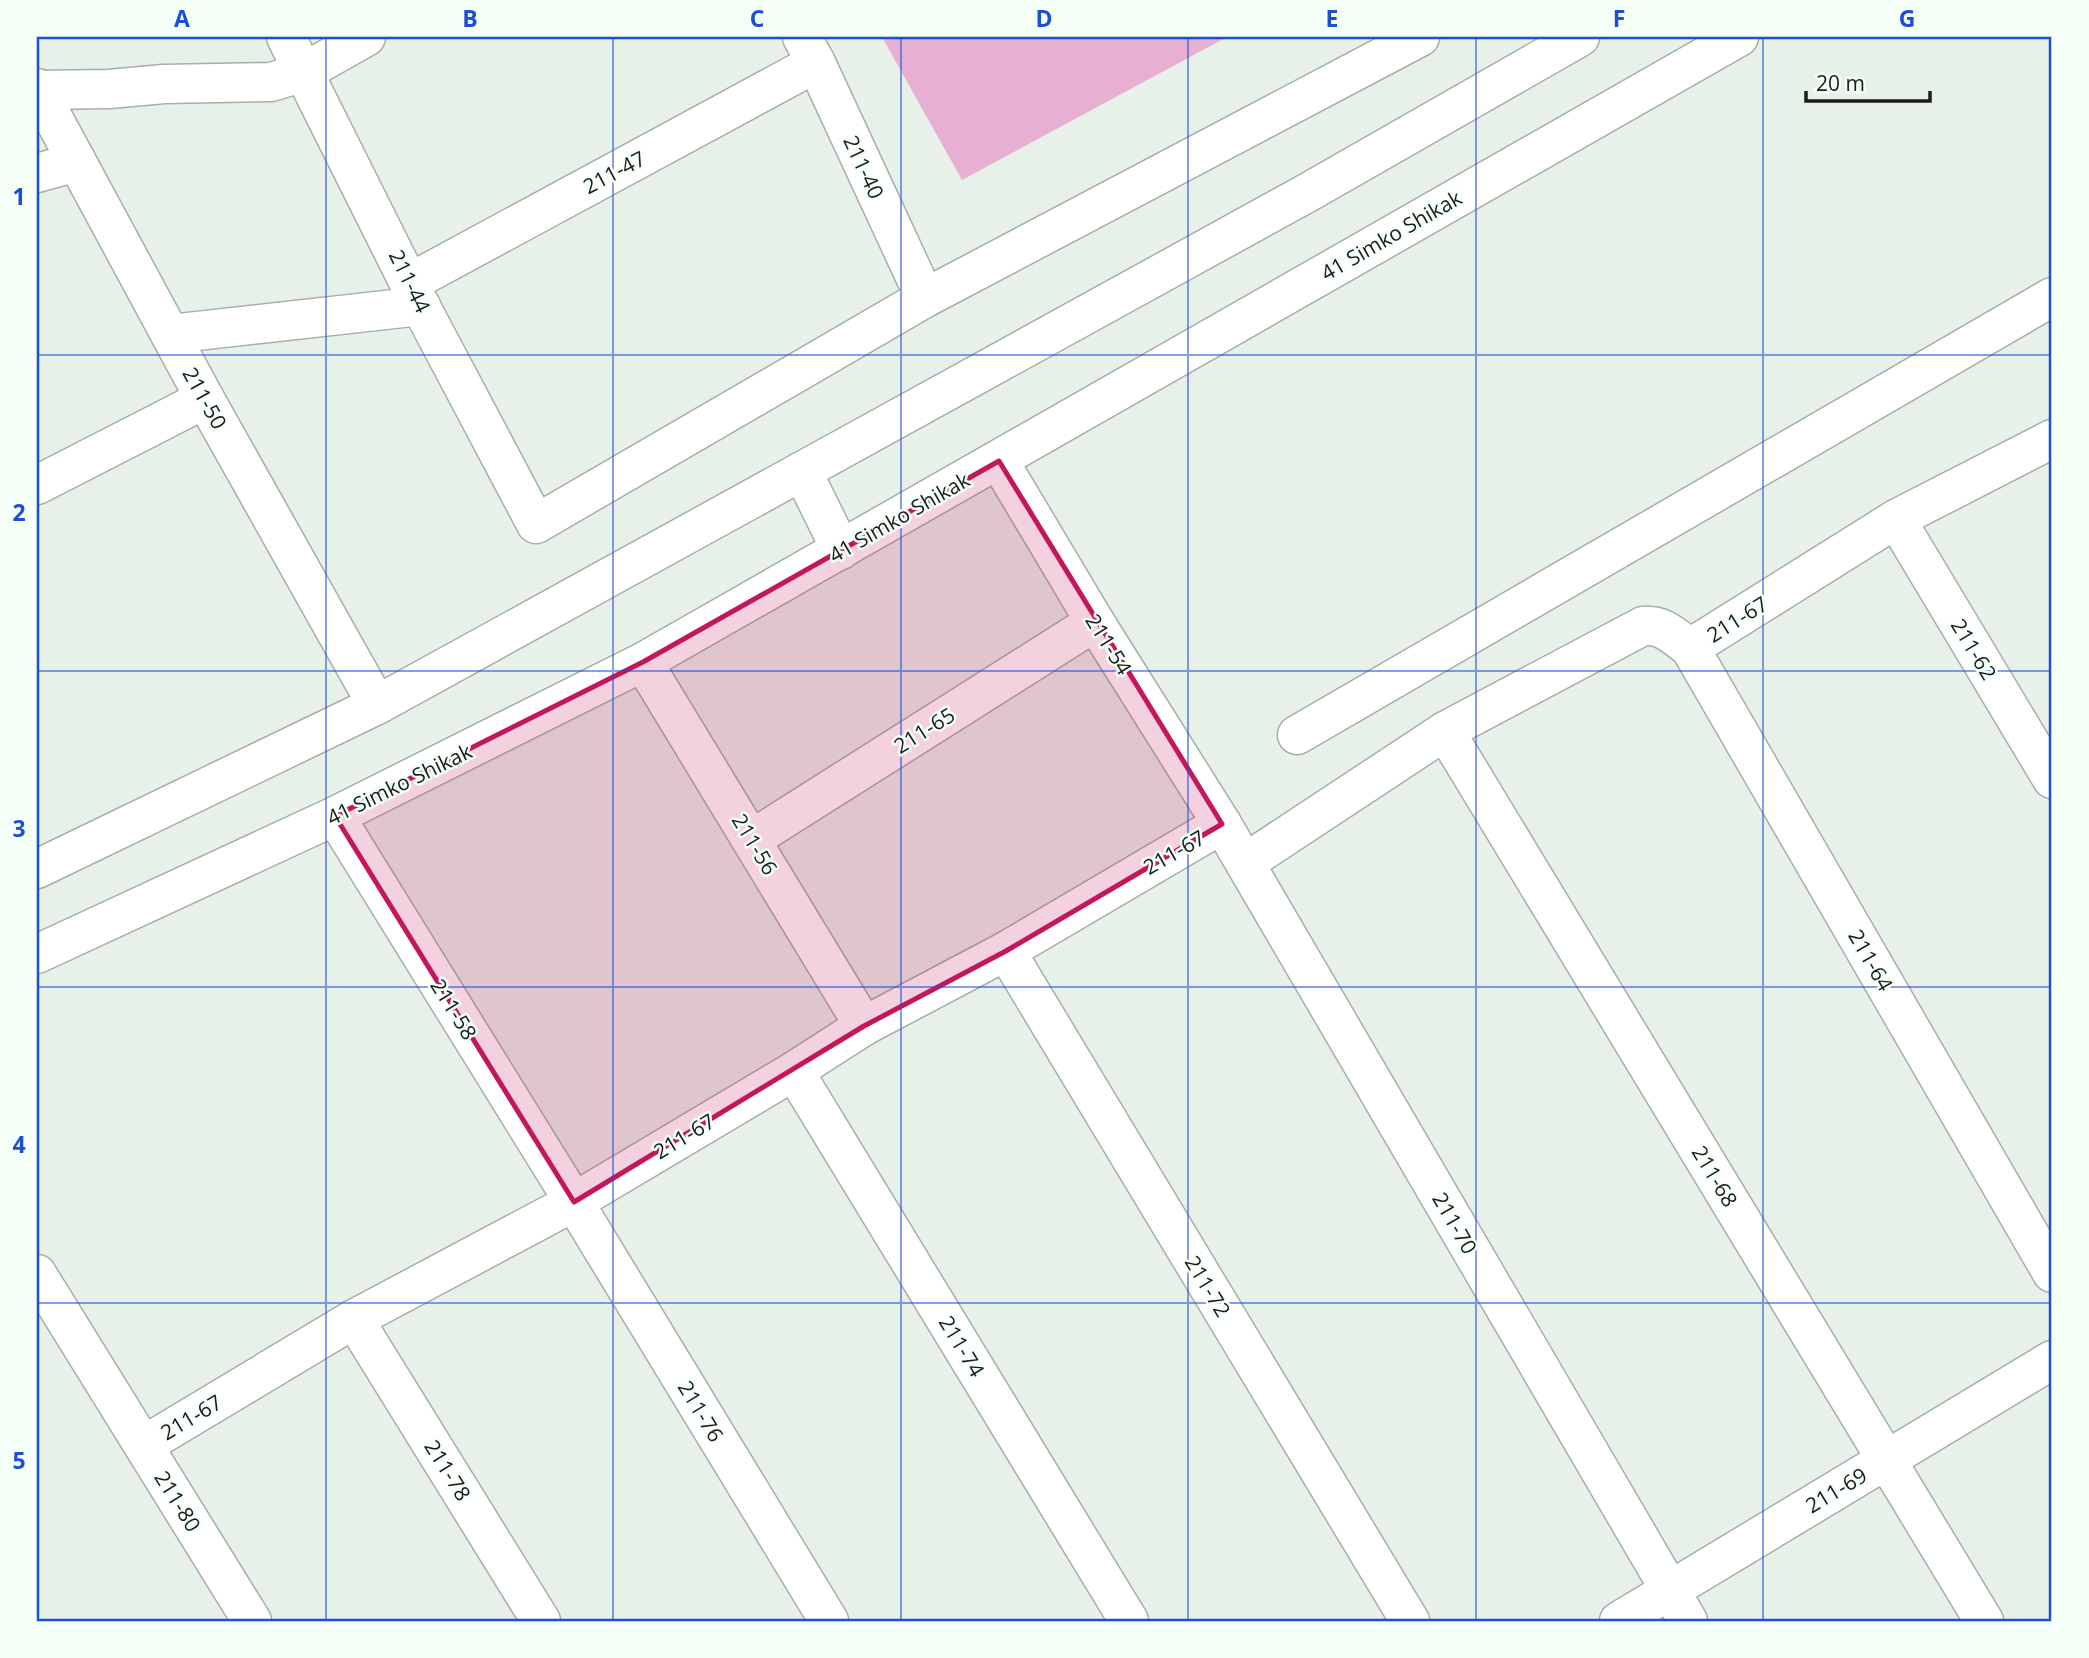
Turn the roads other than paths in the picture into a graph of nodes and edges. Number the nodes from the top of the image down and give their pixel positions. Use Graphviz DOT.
graph roads {
  1 [pos="286,37"];
  2 [pos="366,37"];
  3 [pos="1420,37"];
  4 [pos="1580,37"];
  5 [pos="1739,37"];
  6 [pos="809,50"];
  7 [pos="304,72"];
  8 [pos="37,89"];
  9 [pos="77,162"];
  10 [pos="37,173"];
  11 [pos="416,294"];
  12 [pos="2052,297"];
  13 [pos="925,298"];
  14 [pos="170,334"];
  15 [pos="205,399"];
  16 [pos="2052,439"];
  17 [pos="999,461"];
  18 [pos="802,471"];
  19 [pos="37,485"];
  20 [pos="1896,519"];
  21 [pos="841,550"];
  22 [pos="1095,622"];
  23 [pos="1690,648"];
  24 [pos="643,662"];
  25 [pos="377,705"];
  26 [pos="1445,731"];
  27 [pos="1297,735"];
  28 [pos="2052,779"];
  29 [pos="335,816"];
  30 [pos="1222,824"];
  31 [pos="752,839"];
  32 [pos="1245,863"];
  33 [pos="37,869"];
  34 [pos="1006,951"];
  35 [pos="37,954"];
  36 [pos="864,1026"];
  37 [pos="794,1071"];
  38 [pos="574,1202"];
  39 [pos="2052,1273"];
  40 [pos="37,1274"];
  41 [pos="354,1319"];
  42 [pos="2052,1360"];
  43 [pos="144,1445"];
  44 [pos="1886,1460"];
  45 [pos="1678,1606"];
  46 [pos="252,1621"];
  47 [pos="541,1621"];
  48 [pos="829,1621"];
  49 [pos="1129,1621"];
  50 [pos="1410,1621"];
  51 [pos="1619,1621"];
  52 [pos="1984,1621"];
  1 -- 7 [label="street, 211-44"];
  2 -- 7 [label="street"];
  3 -- 13 [label="street"];
  4 -- 18 [label="street"];
  5 -- 17 [label="street, 41 Simko Shikak"];
  6 -- 11 [label="street, 211-47"];
  6 -- 13 [label="street, 211-40"];
  7 -- 8 [label="street"];
  7 -- 11 [label="street, 211-44"];
  8 -- 9 [label="street, 211-50"];
  9 -- 10 [label="street"];
  9 -- 14 [label="street, 211-50"];
  11 -- 13 [label="street, 211-44"];
  11 -- 14 [label="street"];
  12 -- 27 [label="street"];
  14 -- 15 [label="street, 211-50"];
  15 -- 19 [label="street"];
  15 -- 25 [label="street, 211-50"];
  16 -- 20 [label="street, 211-67"];
  17 -- 21 [label="street, 41 Simko Shikak"];
  17 -- 22 [label="street, 211-54"];
  18 -- 21 [label="street"];
  18 -- 25 [label="street"];
  20 -- 23 [label="street, 211-67"];
  20 -- 28 [label="street, 211-62"];
  21 -- 24 [label="street, 41 Simko Shikak"];
  22 -- 30 [label="street, 211-54"];
  22 -- 31 [label="street, 211-65"];
  23 -- 26 [label="street, 211-67"];
  23 -- 39 [label="street, 211-64"];
  24 -- 29 [label="street, 41 Simko Shikak"];
  24 -- 31 [label="street, 211-56"];
  25 -- 33 [label="street"];
  26 -- 32 [label="street, 211-67"];
  26 -- 44 [label="street, 211-68"];
  29 -- 35 [label="street, 41 Simko Shikak"];
  29 -- 38 [label="street, 211-58"];
  30 -- 32 [label="street, 211-70"];
  30 -- 34 [label="street, 211-67"];
  31 -- 36 [label="street, 211-56"];
  32 -- 45 [label="street, 211-70"];
  34 -- 36 [label="street, 211-67"];
  34 -- 50 [label="street, 211-72"];
  36 -- 37 [label="street, 211-67"];
  37 -- 38 [label="street, 211-67"];
  37 -- 49 [label="street, 211-74"];
  38 -- 41 [label="street, 211-67"];
  38 -- 48 [label="street, 211-76"];
  40 -- 43 [label="street, 211-80"];
  41 -- 43 [label="street, 211-67"];
  41 -- 47 [label="street, 211-78"];
  42 -- 44 [label="street, 211-69"];
  43 -- 46 [label="street, 211-80"];
  44 -- 45 [label="street, 211-69"];
  44 -- 52 [label="street, 211-68"];
  45 -- 51 [label="street, 211-69"];
}
